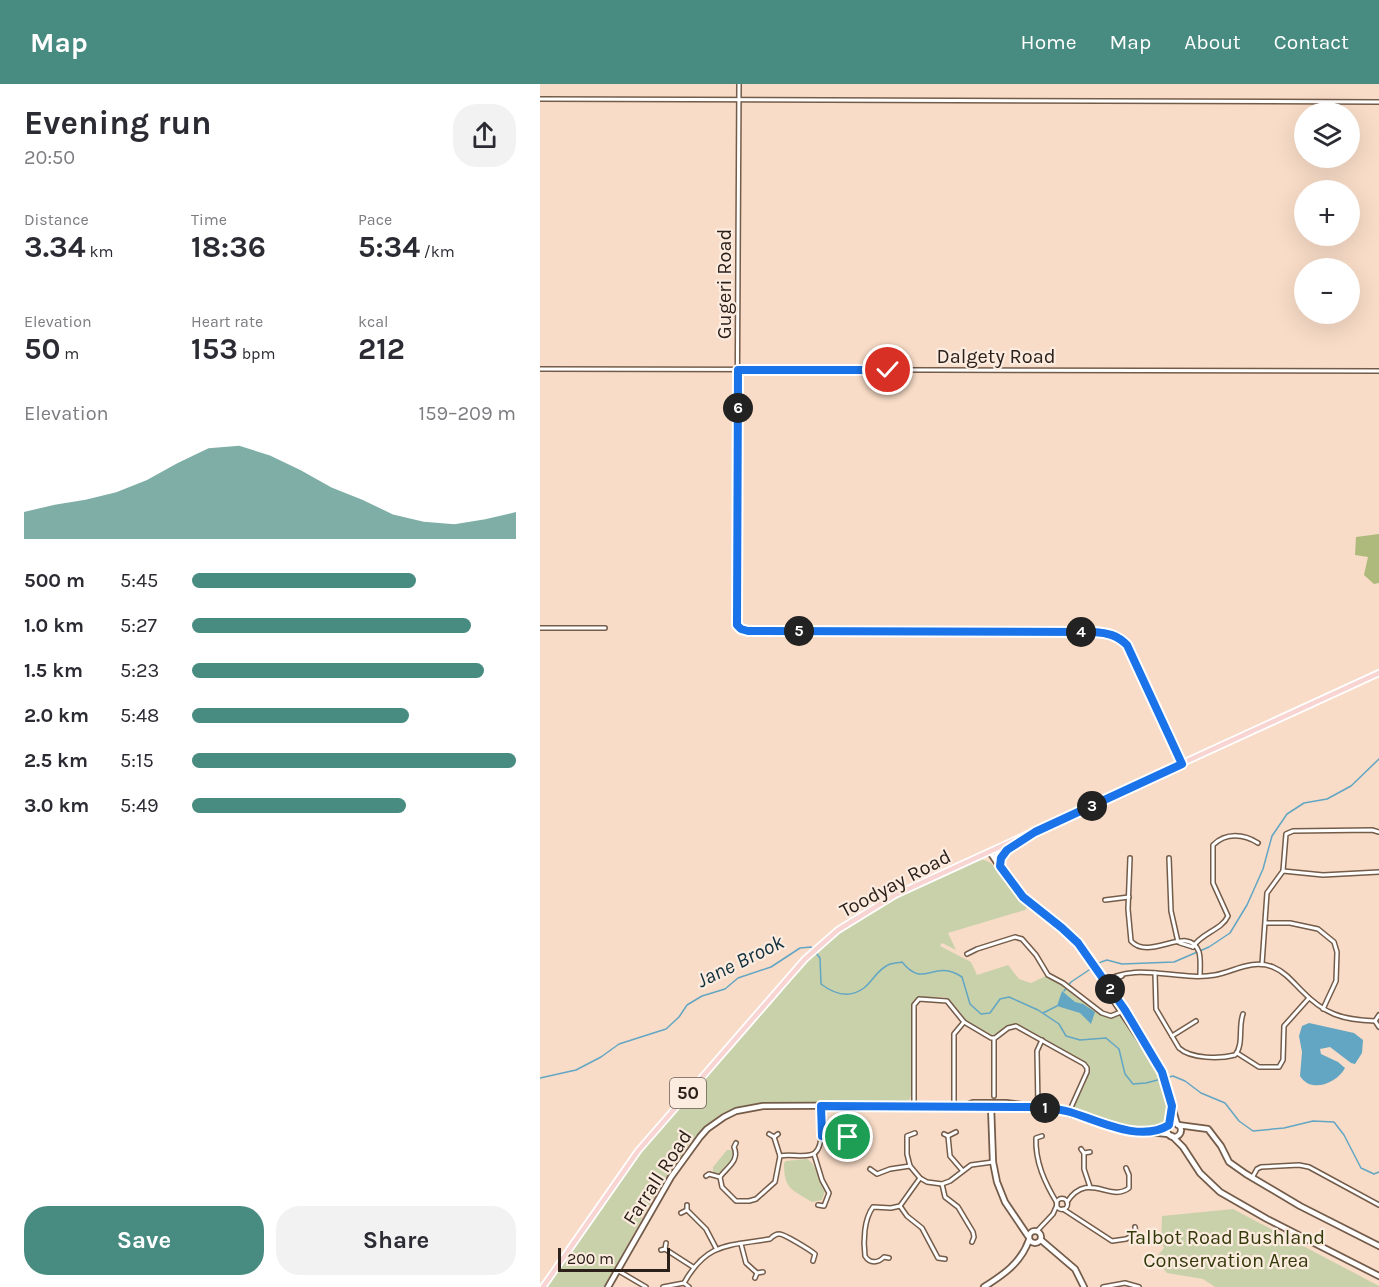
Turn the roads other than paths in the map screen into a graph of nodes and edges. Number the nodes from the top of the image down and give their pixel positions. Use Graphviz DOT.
graph roads {
  1 [pos="740,84"];
  2 [pos="540,99"];
  3 [pos="739,99"];
  4 [pos="1379,102"];
  5 [pos="540,369"];
  6 [pos="738,370"];
  7 [pos="1379,371"];
  8 [pos="540,628"];
  9 [pos="605,628"];
  10 [pos="1379,673"];
  11 [pos="1182,764"];
  12 [pos="1035,832"];
  13 [pos="1379,832"];
  14 [pos="1258,843"];
  15 [pos="992,851"];
  16 [pos="1130,858"];
  17 [pos="1169,858"];
  18 [pos="1000,864"];
  19 [pos="1283,872"];
  20 [pos="1379,872"];
  21 [pos="1129,897"];
  22 [pos="1105,900"];
  23 [pos="1266,923"];
  24 [pos="1178,942"];
  25 [pos="1194,945"];
  26 [pos="967,954"];
  27 [pos="1262,964"];
  28 [pos="1155,972"];
  29 [pos="1200,976"];
  30 [pos="1104,983"];
  31 [pos="1309,998"];
  32 [pos="1322,1009"];
  33 [pos="1123,1011"];
  34 [pos="1243,1014"];
  35 [pos="1379,1015"];
  36 [pos="1196,1021"];
  37 [pos="1375,1021"];
  38 [pos="964,1022"];
  39 [pos="1379,1027"];
  40 [pos="1172,1036"];
  41 [pos="994,1038"];
  42 [pos="1042,1040"];
  43 [pos="1237,1053"];
  44 [pos="994,1096"];
  45 [pos="914,1105"];
  46 [pos="954,1105"];
  47 [pos="821,1106"];
  48 [pos="993,1106"];
  49 [pos="1172,1106"];
  50 [pos="1038,1107"];
  51 [pos="1069,1112"];
  52 [pos="1178,1124"];
  53 [pos="1169,1125"];
  54 [pos="1193,1127"];
  55 [pos="1151,1131"];
  56 [pos="956,1132"];
  57 [pos="915,1133"];
  58 [pos="1033,1133"];
  59 [pos="770,1134"];
  60 [pos="856,1134"];
  61 [pos="901,1134"];
  62 [pos="1179,1134"];
  63 [pos="1170,1135"];
  64 [pos="822,1136"];
  65 [pos="907,1136"];
  66 [pos="1042,1136"];
  67 [pos="1036,1138"];
  68 [pos="729,1147"];
  69 [pos="1183,1147"];
  70 [pos="1081,1149"];
  71 [pos="1090,1152"];
  72 [pos="1084,1153"];
  73 [pos="814,1154"];
  74 [pos="780,1156"];
  75 [pos="993,1162"];
  76 [pos="910,1166"];
  77 [pos="1126,1168"];
  78 [pos="870,1169"];
  79 [pos="962,1170"];
  80 [pos="1134,1172"];
  81 [pos="708,1174"];
  82 [pos="1129,1175"];
  83 [pos="720,1177"];
  84 [pos="920,1178"];
  85 [pos="1252,1178"];
  86 [pos="942,1184"];
  87 [pos="1090,1186"];
  88 [pos="1057,1203"];
  89 [pos="1065,1204"];
  90 [pos="687,1205"];
  91 [pos="818,1205"];
  92 [pos="1379,1205"];
  93 [pos="900,1206"];
  94 [pos="687,1210"];
  95 [pos="681,1214"];
  96 [pos="1053,1214"];
  97 [pos="1135,1227"];
  98 [pos="1136,1234"];
  99 [pos="1143,1235"];
  100 [pos="1035,1237"];
  101 [pos="972,1242"];
  102 [pos="666,1243"];
  103 [pos="741,1244"];
  104 [pos="1379,1246"];
  105 [pos="716,1248"];
  106 [pos="666,1249"];
  107 [pos="661,1250"];
  108 [pos="820,1253"];
  109 [pos="815,1254"];
  110 [pos="889,1258"];
  111 [pos="945,1259"];
  112 [pos="813,1261"];
  113 [pos="693,1267"];
  114 [pos="617,1270"];
  115 [pos="762,1272"];
  116 [pos="757,1273"];
  117 [pos="1379,1276"];
  118 [pos="755,1278"];
  119 [pos="684,1283"];
  120 [pos="542,1287"];
  121 [pos="608,1287"];
  122 [pos="646,1287"];
  123 [pos="663,1287"];
  124 [pos="688,1287"];
  125 [pos="984,1287"];
  126 [pos="1084,1287"];
  127 [pos="1103,1287"];
  128 [pos="1136,1287"];
  1 -- 3 [label="street, Gugeri Road"];
  2 -- 3 [label="street"];
  3 -- 4 [label="street"];
  3 -- 6 [label="street, Gugeri Road"];
  5 -- 6 [label="street, Dalgety Road"];
  6 -- 7 [label="street, Dalgety Road"];
  6 -- 11 [label="street, Gugeri Road"];
  8 -- 9 [label="street"];
  10 -- 11 [label="main road, Toodyay Road / 50"];
  11 -- 12 [label="main road, Toodyay Road / 50"];
  12 -- 15 [label="main road, Toodyay Road / 50"];
  12 -- 18 [label="main road"];
  13 -- 19 [label="street"];
  14 -- 25 [label="street"];
  15 -- 18 [label="main road"];
  15 -- 120 [label="main road, Toodyay Road / 50"];
  16 -- 21 [label="street"];
  17 -- 24 [label="street"];
  18 -- 30 [label="main road"];
  19 -- 20 [label="street"];
  19 -- 23 [label="street"];
  21 -- 22 [label="street"];
  21 -- 24 [label="street"];
  23 -- 27 [label="street"];
  23 -- 32 [label="street"];
  24 -- 25 [label="street"];
  25 -- 29 [label="street"];
  26 -- 33 [label="street"];
  27 -- 29 [label="street"];
  27 -- 31 [label="street"];
  28 -- 29 [label="street"];
  28 -- 30 [label="street"];
  28 -- 40 [label="street"];
  30 -- 33 [label="main road"];
  31 -- 32 [label="street"];
  31 -- 43 [label="street"];
  32 -- 37 [label="street"];
  33 -- 49 [label="main road"];
  34 -- 43 [label="street"];
  35 -- 37 [label="street"];
  36 -- 40 [label="street"];
  37 -- 39 [label="street"];
  38 -- 41 [label="street"];
  38 -- 45 [label="street"];
  38 -- 46 [label="street"];
  40 -- 43 [label="street"];
  41 -- 42 [label="street"];
  41 -- 44 [label="street"];
  42 -- 50 [label="street"];
  42 -- 51 [label="street"];
  45 -- 46 [label="main road, Farrall Road"];
  45 -- 47 [label="main road, Farrall Road"];
  46 -- 48 [label="main road, Farrall Road"];
  47 -- 64 [label="street"];
  47 -- 114 [label="main road, Farrall Road"];
  48 -- 50 [label="main road, Farrall Road"];
  48 -- 75 [label="main road"];
  49 -- 52 [label="main road"];
  49 -- 53 [label="main road"];
  50 -- 51 [label="main road, Farrall Road"];
  51 -- 55 [label="main road, Farrall Road"];
  52 -- 53 [label="main road, Farrall Road"];
  52 -- 54 [label="main road, Farrall Road"];
  52 -- 62 [label="main road"];
  53 -- 55 [label="main road, Farrall Road"];
  53 -- 63 [label="main road"];
  54 -- 62 [label="main road, Farrall Road"];
  54 -- 85 [label="main road"];
  55 -- 63 [label="main road, Farrall Road"];
  56 -- 79 [label="street"];
  57 -- 65 [label="street"];
  58 -- 67 [label="street"];
  59 -- 74 [label="street"];
  60 -- 64 [label="street"];
  61 -- 65 [label="street"];
  62 -- 63 [label="main road, Farrall Road"];
  62 -- 69 [label="main road"];
  63 -- 69 [label="main road"];
  64 -- 73 [label="street"];
  65 -- 76 [label="street"];
  66 -- 67 [label="street"];
  67 -- 88 [label="street"];
  68 -- 83 [label="street"];
  69 -- 117 [label="main road"];
  70 -- 72 [label="street"];
  71 -- 72 [label="street"];
  72 -- 87 [label="street"];
  73 -- 74 [label="street"];
  73 -- 91 [label="street"];
  74 -- 83 [label="street"];
  75 -- 79 [label="street"];
  75 -- 100 [label="main road"];
  76 -- 78 [label="street"];
  76 -- 84 [label="street"];
  77 -- 82 [label="street"];
  79 -- 86 [label="street"];
  80 -- 82 [label="street"];
  81 -- 83 [label="street"];
  82 -- 87 [label="street"];
  84 -- 86 [label="street"];
  84 -- 93 [label="street"];
  85 -- 92 [label="street"];
  85 -- 104 [label="main road"];
  86 -- 101 [label="street"];
  87 -- 89 [label="street"];
  88 -- 89 [label="street"];
  88 -- 89 [label="street"];
  88 -- 96 [label="street"];
  89 -- 96 [label="street"];
  89 -- 98 [label="street"];
  90 -- 94 [label="street"];
  93 -- 110 [label="street"];
  93 -- 111 [label="street"];
  94 -- 95 [label="street"];
  94 -- 105 [label="street"];
  96 -- 100 [label="street"];
  97 -- 98 [label="street"];
  98 -- 99 [label="street"];
  100 -- 125 [label="main road"];
  100 -- 126 [label="main road"];
  102 -- 106 [label="street"];
  103 -- 105 [label="street"];
  103 -- 109 [label="street"];
  103 -- 116 [label="street"];
  105 -- 113 [label="street"];
  106 -- 107 [label="street"];
  106 -- 113 [label="street"];
  108 -- 109 [label="street"];
  109 -- 112 [label="street"];
  113 -- 119 [label="street"];
  114 -- 121 [label="main road, Farrall Road"];
  114 -- 122 [label="street"];
  115 -- 116 [label="street"];
  116 -- 118 [label="street"];
  119 -- 123 [label="street"];
  119 -- 124 [label="street"];
  127 -- 128 [label="street"];
}
